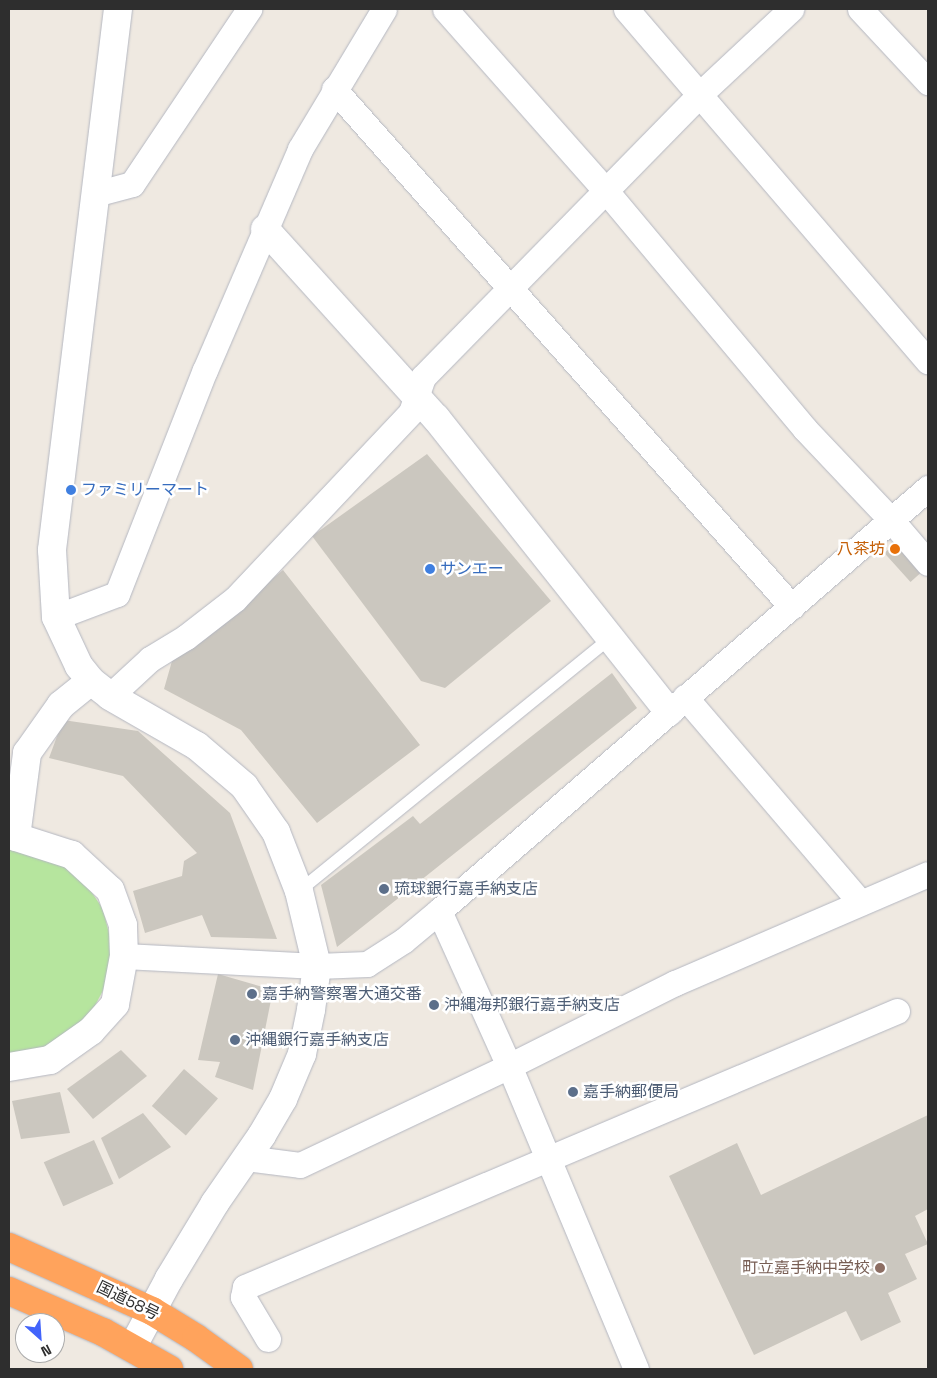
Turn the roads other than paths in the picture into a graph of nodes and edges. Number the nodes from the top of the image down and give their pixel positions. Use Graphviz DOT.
graph roads {
  1 [pos="118,9"];
  2 [pos="249,9"];
  3 [pos="384,9"];
  4 [pos="444,9"];
  5 [pos="626,9"];
  6 [pos="791,9"];
  7 [pos="860,9"];
  8 [pos="928,82"];
  9 [pos="334,89"];
  10 [pos="700,94"];
  11 [pos="606,191"];
  12 [pos="95,194"];
  13 [pos="265,230"];
  14 [pos="511,288"];
  15 [pos="928,361"];
  16 [pos="416,395"];
  17 [pos="928,488"];
  18 [pos="892,521"];
  19 [pos="928,563"];
  20 [pos="792,607"];
  21 [pos="56,617"];
  22 [pos="610,638"];
  23 [pos="100,689"];
  24 [pos="677,704"];
  25 [pos="928,874"];
  26 [pos="299,892"];
  27 [pos="860,902"];
  28 [pos="440,911"];
  29 [pos="124,956"];
  30 [pos="317,966"];
  31 [pos="897,1011"];
  32 [pos="509,1066"];
  33 [pos="9,1067"];
  34 [pos="246,1158"];
  35 [pos="547,1160"];
  36 [pos="9,1247"];
  37 [pos="9,1291"];
  38 [pos="152,1311"];
  39 [pos="268,1340"];
  40 [pos="132,1348"];
  41 [pos="169,1369"];
  42 [pos="239,1369"];
  43 [pos="636,1369"];
  1 -- 12 [label="street"];
  2 -- 12 [label="street"];
  3 -- 9 [label="street"];
  4 -- 11 [label="street"];
  5 -- 10 [label="street"];
  6 -- 10 [label="street"];
  7 -- 8 [label="street"];
  9 -- 13 [label="street"];
  9 -- 14 [label="street"];
  10 -- 11 [label="street"];
  10 -- 15 [label="street"];
  11 -- 14 [label="street"];
  11 -- 18 [label="street"];
  12 -- 21 [label="street"];
  13 -- 16 [label="street"];
  13 -- 21 [label="street"];
  14 -- 16 [label="street"];
  14 -- 20 [label="street"];
  16 -- 22 [label="street"];
  16 -- 23 [label="street"];
  17 -- 18 [label="street"];
  18 -- 19 [label="street"];
  18 -- 20 [label="street"];
  20 -- 24 [label="street"];
  21 -- 23 [label="street"];
  22 -- 24 [label="street"];
  22 -- 26 [label="lane"];
  23 -- 26 [label="street"];
  23 -- 29 [label="street"];
  24 -- 27 [label="street"];
  24 -- 28 [label="street"];
  25 -- 27 [label="street"];
  26 -- 30 [label="street"];
  27 -- 32 [label="street"];
  28 -- 30 [label="street"];
  28 -- 32 [label="street"];
  29 -- 30 [label="street"];
  29 -- 33 [label="street"];
  30 -- 34 [label="street"];
  31 -- 35 [label="street"];
  32 -- 34 [label="street"];
  32 -- 35 [label="street"];
  34 -- 38 [label="street"];
  35 -- 39 [label="street"];
  35 -- 43 [label="street"];
  36 -- 38 [label="highway, 国道58号"];
  37 -- 40 [label="highway"];
  38 -- 40 [label="street"];
  38 -- 42 [label="highway, 国道58号"];
  40 -- 41 [label="highway"];
}
